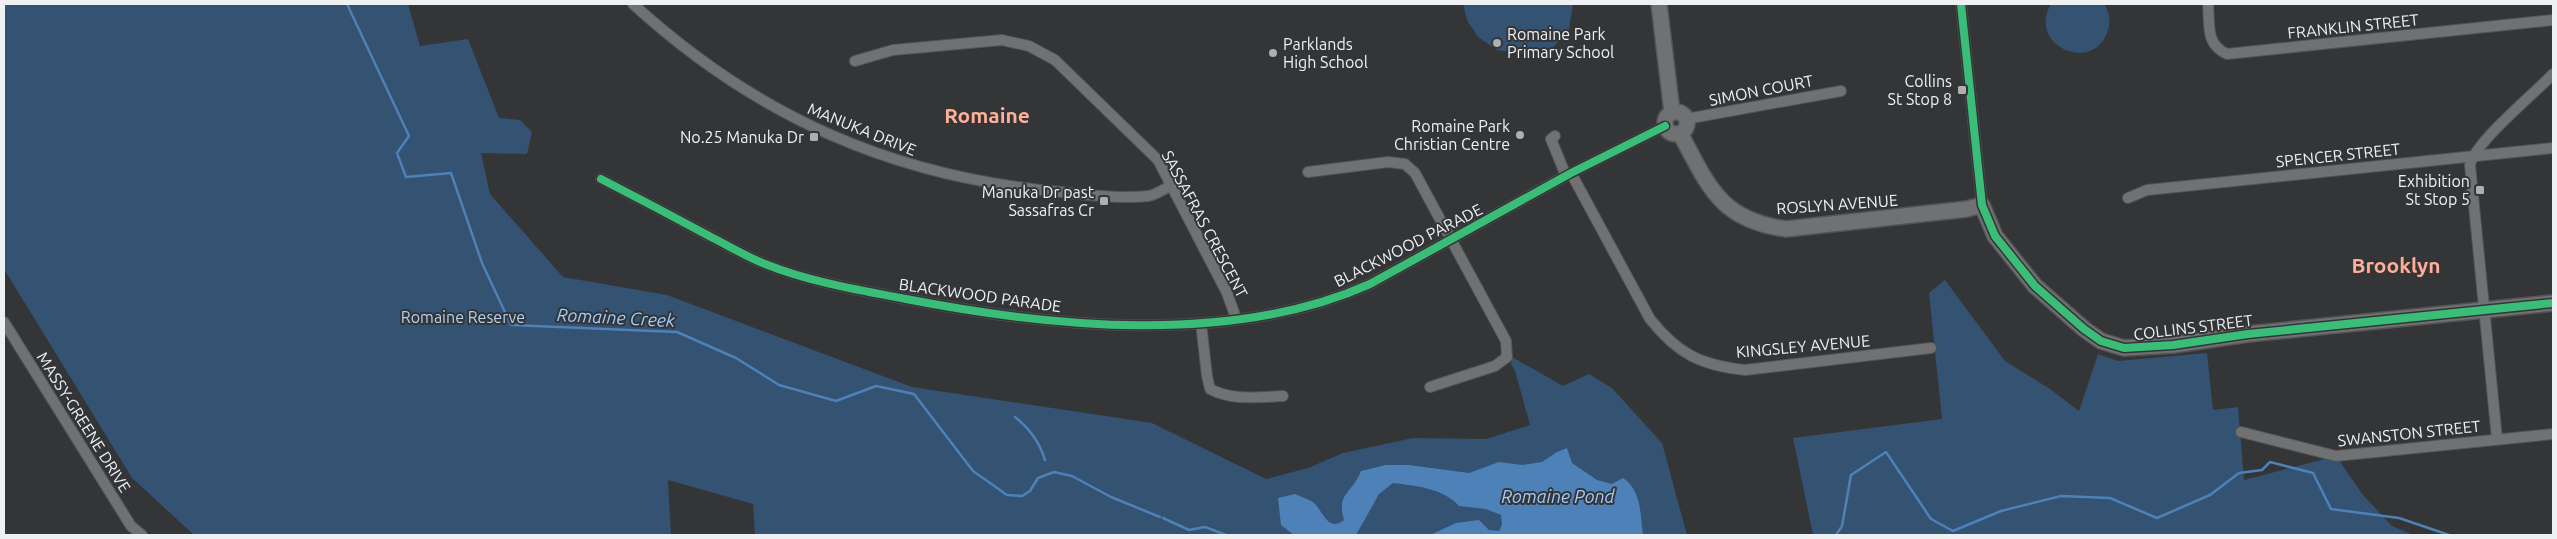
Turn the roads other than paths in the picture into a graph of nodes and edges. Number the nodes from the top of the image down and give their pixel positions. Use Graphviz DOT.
graph roads {
  1 [pos="633,4"];
  2 [pos="1659,4"];
  3 [pos="1961,4"];
  4 [pos="2208,4"];
  5 [pos="2553,20"];
  6 [pos="855,62"];
  7 [pos="2553,74"];
  8 [pos="1840,91"];
  9 [pos="1668,119"];
  10 [pos="1683,126"];
  11 [pos="1555,136"];
  12 [pos="2553,148"];
  13 [pos="2472,156"];
  14 [pos="1308,172"];
  15 [pos="1568,175"];
  16 [pos="601,179"];
  17 [pos="1172,185"];
  18 [pos="2128,198"];
  19 [pos="1982,205"];
  20 [pos="1452,239"];
  21 [pos="2553,303"];
  22 [pos="2485,309"];
  23 [pos="1236,318"];
  24 [pos="4,322"];
  25 [pos="1201,322"];
  26 [pos="1931,348"];
  27 [pos="1430,387"];
  28 [pos="1283,396"];
  29 [pos="2241,432"];
  30 [pos="2553,434"];
  31 [pos="2497,439"];
  32 [pos="142,535"];
  1 -- 17 [label="street, MANUKA DRIVE"];
  2 -- 9 [label="street"];
  3 -- 19 [label="street, COLLINS STREET"];
  4 -- 5 [label="street, FRANKLIN STREET"];
  6 -- 17 [label="street, SASSAFRAS CRESCENT"];
  7 -- 13 [label="street"];
  8 -- 10 [label="street, SIMON COURT"];
  9 -- 10 [label="street"];
  9 -- 15 [label="street, BLACKWOOD PARADE"];
  10 -- 19 [label="street, ROSLYN AVENUE"];
  11 -- 15 [label="street, KINGSLEY AVENUE"];
  12 -- 13 [label="street, SPENCER STREET"];
  13 -- 18 [label="street, SPENCER STREET"];
  13 -- 22 [label="street"];
  14 -- 20 [label="street"];
  15 -- 20 [label="street, BLACKWOOD PARADE"];
  15 -- 26 [label="street, KINGSLEY AVENUE"];
  16 -- 25 [label="street, BLACKWOOD PARADE"];
  17 -- 23 [label="street, SASSAFRAS CRESCENT"];
  19 -- 22 [label="street, COLLINS STREET"];
  20 -- 23 [label="street, BLACKWOOD PARADE"];
  20 -- 27 [label="street"];
  21 -- 22 [label="street, COLLINS STREET"];
  22 -- 31 [label="street"];
  23 -- 25 [label="street, BLACKWOOD PARADE"];
  24 -- 32 [label="street, MASSY-GREENE DRIVE"];
  25 -- 28 [label="street"];
  29 -- 31 [label="street, SWANSTON STREET"];
  30 -- 31 [label="street, SWANSTON STREET"];
}
